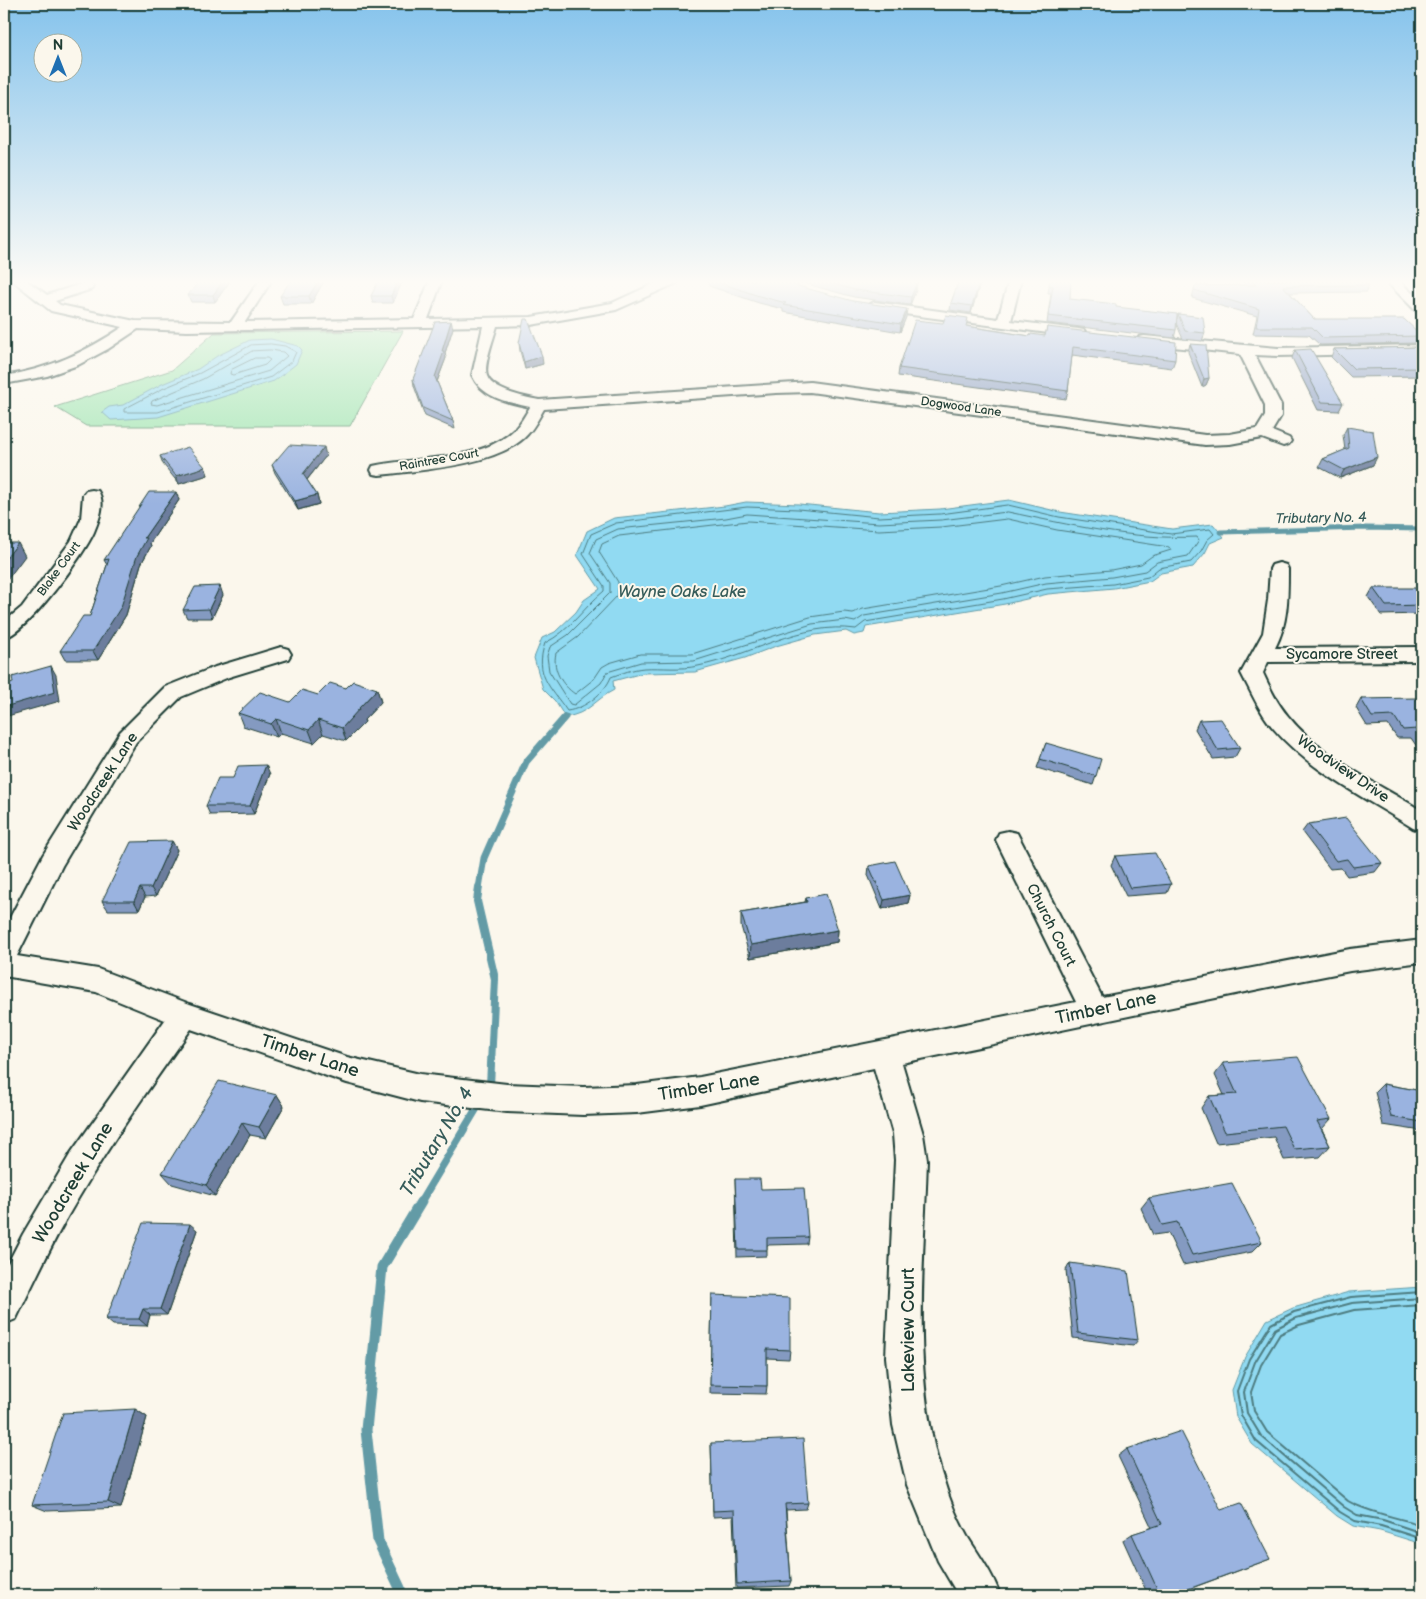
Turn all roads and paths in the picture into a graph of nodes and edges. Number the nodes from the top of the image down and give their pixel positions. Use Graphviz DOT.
graph roads {
  1 [pos="89,355"];
  2 [pos="483,355"];
  3 [pos="1246,355"];
  4 [pos="4,380"];
  5 [pos="539,404"];
  6 [pos="1263,433"];
  7 [pos="1283,441"];
  8 [pos="379,470"];
  9 [pos="92,495"];
  10 [pos="1279,570"];
  11 [pos="4,632"];
  12 [pos="281,654"];
  13 [pos="1422,654"];
  14 [pos="1262,655"];
  15 [pos="1422,822"];
  16 [pos="1008,840"];
  17 [pos="1422,951"];
  18 [pos="4,955"];
  19 [pos="4,965"];
  20 [pos="1095,1011"];
  21 [pos="186,1015"];
  22 [pos="885,1054"];
  23 [pos="4,1307"];
  24 [pos="980,1595"];
  1 -- 4 [label="street"];
  2 -- 5 [label="street, Dogwood Lane"];
  3 -- 6 [label="street"];
  5 -- 6 [label="street, Dogwood Lane"];
  5 -- 8 [label="street, Raintree Court"];
  6 -- 7 [label="street"];
  9 -- 11 [label="street, Blake Court"];
  10 -- 14 [label="street, Woodview Drive"];
  12 -- 18 [label="street, Woodcreek Lane"];
  13 -- 14 [label="street, Sycamore Street"];
  14 -- 15 [label="street, Woodview Drive"];
  16 -- 20 [label="street, Church Court"];
  17 -- 20 [label="street, Timber Lane"];
  19 -- 21 [label="street, Timber Lane"];
  20 -- 22 [label="street, Timber Lane"];
  21 -- 22 [label="street, Timber Lane"];
  21 -- 23 [label="street, Woodcreek Lane"];
  22 -- 24 [label="street, Lakeview Court"];
}
